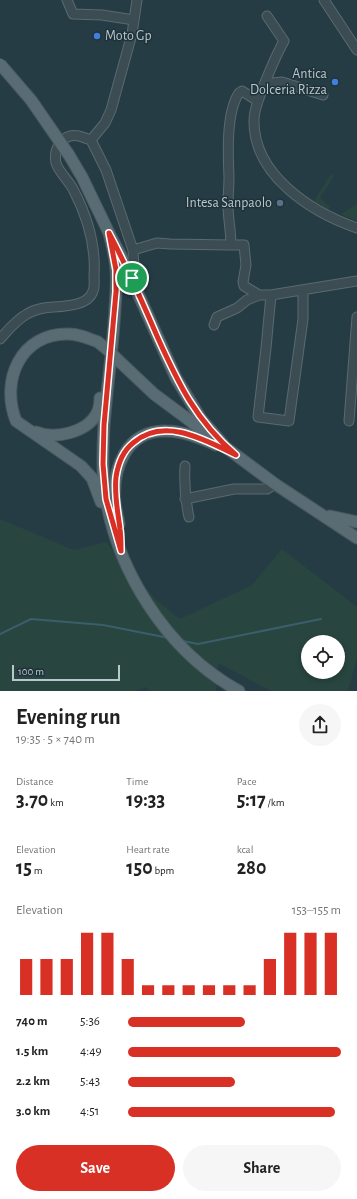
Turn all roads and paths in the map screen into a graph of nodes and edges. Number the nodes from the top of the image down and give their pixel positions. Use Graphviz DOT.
graph roads {
  1 [pos="67,0"];
  2 [pos="136,0"];
  3 [pos="324,0"];
  4 [pos="267,16"];
  5 [pos="134,20"];
  6 [pos="357,50"];
  7 [pos="0,64"];
  8 [pos="264,84"];
  9 [pos="323,96"];
  10 [pos="258,101"];
  11 [pos="91,140"];
  12 [pos="357,228"];
  13 [pos="109,233"];
  14 [pos="231,245"];
  15 [pos="133,250"];
  16 [pos="132,278"];
  17 [pos="357,281"];
  18 [pos="303,290"];
  19 [pos="259,295"];
  20 [pos="271,296"];
  21 [pos="357,317"];
  22 [pos="114,321"];
  23 [pos="214,325"];
  24 [pos="0,339"];
  25 [pos="349,421"];
  26 [pos="23,427"];
  27 [pos="223,444"];
  28 [pos="236,455"];
  29 [pos="185,466"];
  30 [pos="274,484"];
  31 [pos="185,499"];
  32 [pos="321,514"];
  33 [pos="189,518"];
  34 [pos="357,522"];
  35 [pos="357,538"];
  36 [pos="121,551"];
  37 [pos="239,691"];
  1 -- 5 [label="street"];
  2 -- 5 [label="street"];
  3 -- 6 [label="street"];
  4 -- 8 [label="street"];
  5 -- 11 [label="street"];
  7 -- 13 [label="main road, bridge"];
  8 -- 9 [label="street"];
  8 -- 10 [label="street"];
  10 -- 12 [label="street"];
  10 -- 14 [label="street"];
  11 -- 15 [label="street"];
  11 -- 24 [label="street"];
  13 -- 16 [label="main road"];
  13 -- 22 [label="main road"];
  14 -- 15 [label="street"];
  14 -- 19 [label="street"];
  15 -- 16 [label="street"];
  16 -- 27 [label="main road"];
  17 -- 18 [label="street"];
  18 -- 20 [label="street"];
  18 -- 20 [label="street"];
  19 -- 20 [label="street"];
  19 -- 23 [label="street"];
  21 -- 25 [label="street"];
  22 -- 26 [label="main road"];
  22 -- 36 [label="main road"];
  26 -- 27 [label="main road, bridge"];
  26 -- 36 [label="main road"];
  27 -- 28 [label="main road"];
  28 -- 30 [label="main road"];
  28 -- 36 [label="main road"];
  29 -- 31 [label="street"];
  30 -- 31 [label="street"];
  30 -- 32 [label="main road"];
  31 -- 33 [label="street"];
  32 -- 34 [label="main road"];
  32 -- 35 [label="main road"];
  36 -- 37 [label="main road"];
}
